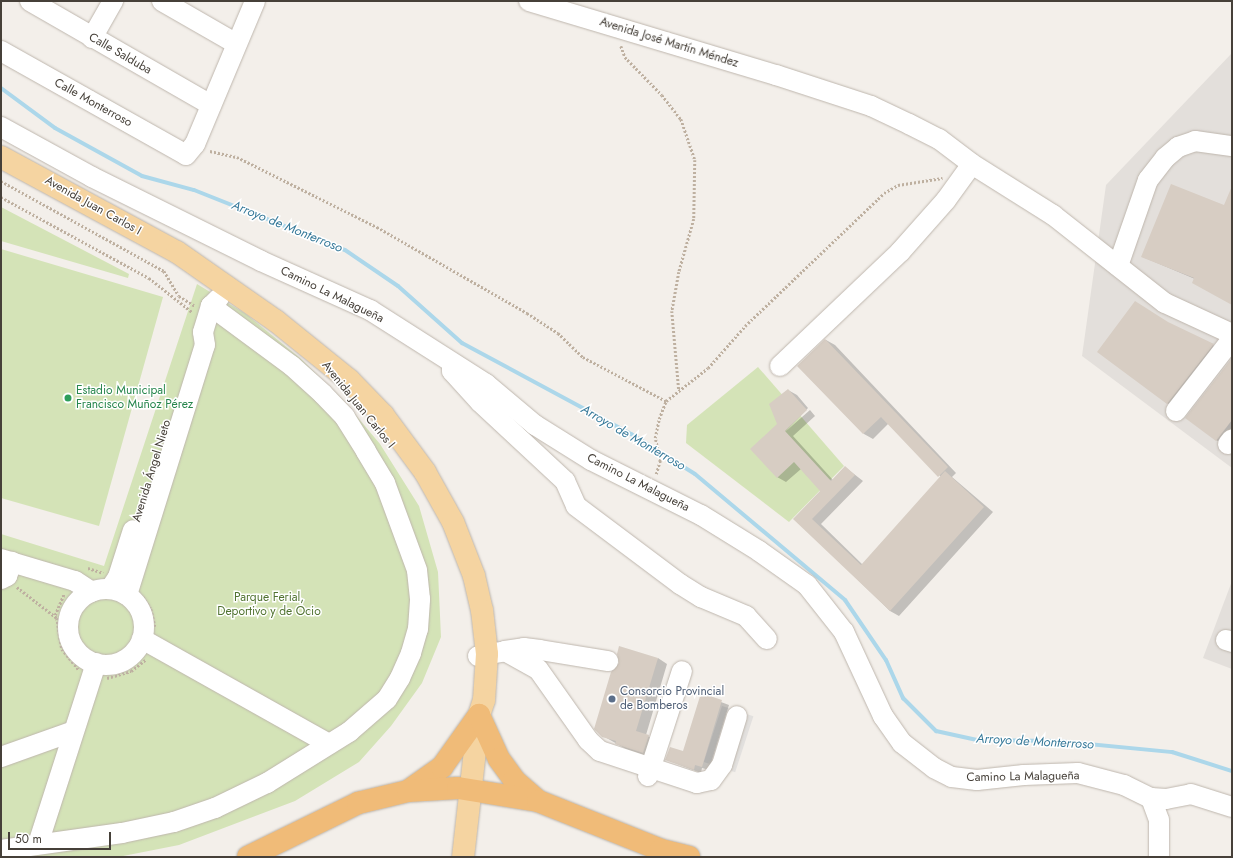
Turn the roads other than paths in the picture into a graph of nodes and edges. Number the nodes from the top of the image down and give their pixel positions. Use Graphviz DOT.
graph roads {
  1 [pos="30,1"];
  2 [pos="112,1"];
  3 [pos="162,1"];
  4 [pos="255,1"];
  5 [pos="529,1"];
  6 [pos="92,38"];
  7 [pos="235,43"];
  8 [pos="1,51"];
  9 [pos="211,105"];
  10 [pos="1,127"];
  11 [pos="1232,146"];
  12 [pos="1,157"];
  13 [pos="968,170"];
  14 [pos="1118,266"];
  15 [pos="228,286"];
  16 [pos="1182,312"];
  17 [pos="207,318"];
  18 [pos="1232,320"];
  19 [pos="1232,327"];
  20 [pos="1232,334"];
  21 [pos="1232,339"];
  22 [pos="453,363"];
  23 [pos="780,366"];
  24 [pos="1176,411"];
  25 [pos="7,561"];
  26 [pos="7,582"];
  27 [pos="117,592"];
  28 [pos="767,639"];
  29 [pos="147,642"];
  30 [pos="490,654"];
  31 [pos="608,661"];
  32 [pos="94,670"];
  33 [pos="682,671"];
  34 [pos="480,715"];
  35 [pos="737,716"];
  36 [pos="74,731"];
  37 [pos="329,744"];
  38 [pos="1,757"];
  39 [pos="649,773"];
  40 [pos="471,790"];
  41 [pos="408,791"];
  42 [pos="1151,798"];
  43 [pos="538,801"];
  44 [pos="1232,807"];
  45 [pos="38,844"];
  46 [pos="1,850"];
  47 [pos="248,857"];
  48 [pos="463,857"];
  49 [pos="689,857"];
  50 [pos="1159,857"];
  1 -- 6 [label="street, Calle Salduba"];
  2 -- 6 [label="street"];
  3 -- 7 [label="street"];
  4 -- 7 [label="street"];
  5 -- 13 [label="street, Avenida José Martín Méndez"];
  6 -- 9 [label="street, Calle Salduba"];
  7 -- 9 [label="street"];
  8 -- 9 [label="street, Calle Monterroso"];
  10 -- 22 [label="street, Camino La Malagueña"];
  11 -- 14 [label="street"];
  12 -- 15 [label="main road, Avenida Juan Carlos I"];
  13 -- 14 [label="street, Avenida José Martín Méndez"];
  13 -- 23 [label="street"];
  14 -- 16 [label="street, Avenida José Martín Méndez"];
  14 -- 18 [label="street, Avenida José Martín Méndez"];
  15 -- 17 [label="street"];
  15 -- 30 [label="main road, Avenida Juan Carlos I"];
  16 -- 19 [label="street, Avenida José Martín Méndez"];
  16 -- 20 [label="street, Avenida José Martín Méndez"];
  17 -- 27 [label="street, Avenida Ángel Nieto"];
  17 -- 37 [label="street"];
  21 -- 24 [label="street"];
  22 -- 28 [label="street"];
  22 -- 42 [label="street, Camino La Malagueña"];
  25 -- 26 [label="street"];
  25 -- 27 [label="street"];
  27 -- 29 [label="street"];
  27 -- 32 [label="street"];
  29 -- 32 [label="street"];
  29 -- 37 [label="street"];
  30 -- 31 [label="street"];
  30 -- 34 [label="main road, Avenida Juan Carlos I"];
  30 -- 39 [label="street"];
  32 -- 36 [label="street"];
  33 -- 39 [label="street"];
  34 -- 40 [label="main road, Avenida Juan Carlos I"];
  34 -- 41 [label="highway"];
  34 -- 43 [label="highway"];
  35 -- 39 [label="street"];
  36 -- 38 [label="street"];
  36 -- 45 [label="street"];
  37 -- 45 [label="street"];
  40 -- 41 [label="highway"];
  40 -- 43 [label="highway"];
  40 -- 48 [label="main road, Avenida Juan Carlos I"];
  41 -- 47 [label="highway"];
  42 -- 44 [label="street, Camino La Malagueña"];
  42 -- 50 [label="street"];
  43 -- 49 [label="highway"];
  45 -- 46 [label="street"];
}
